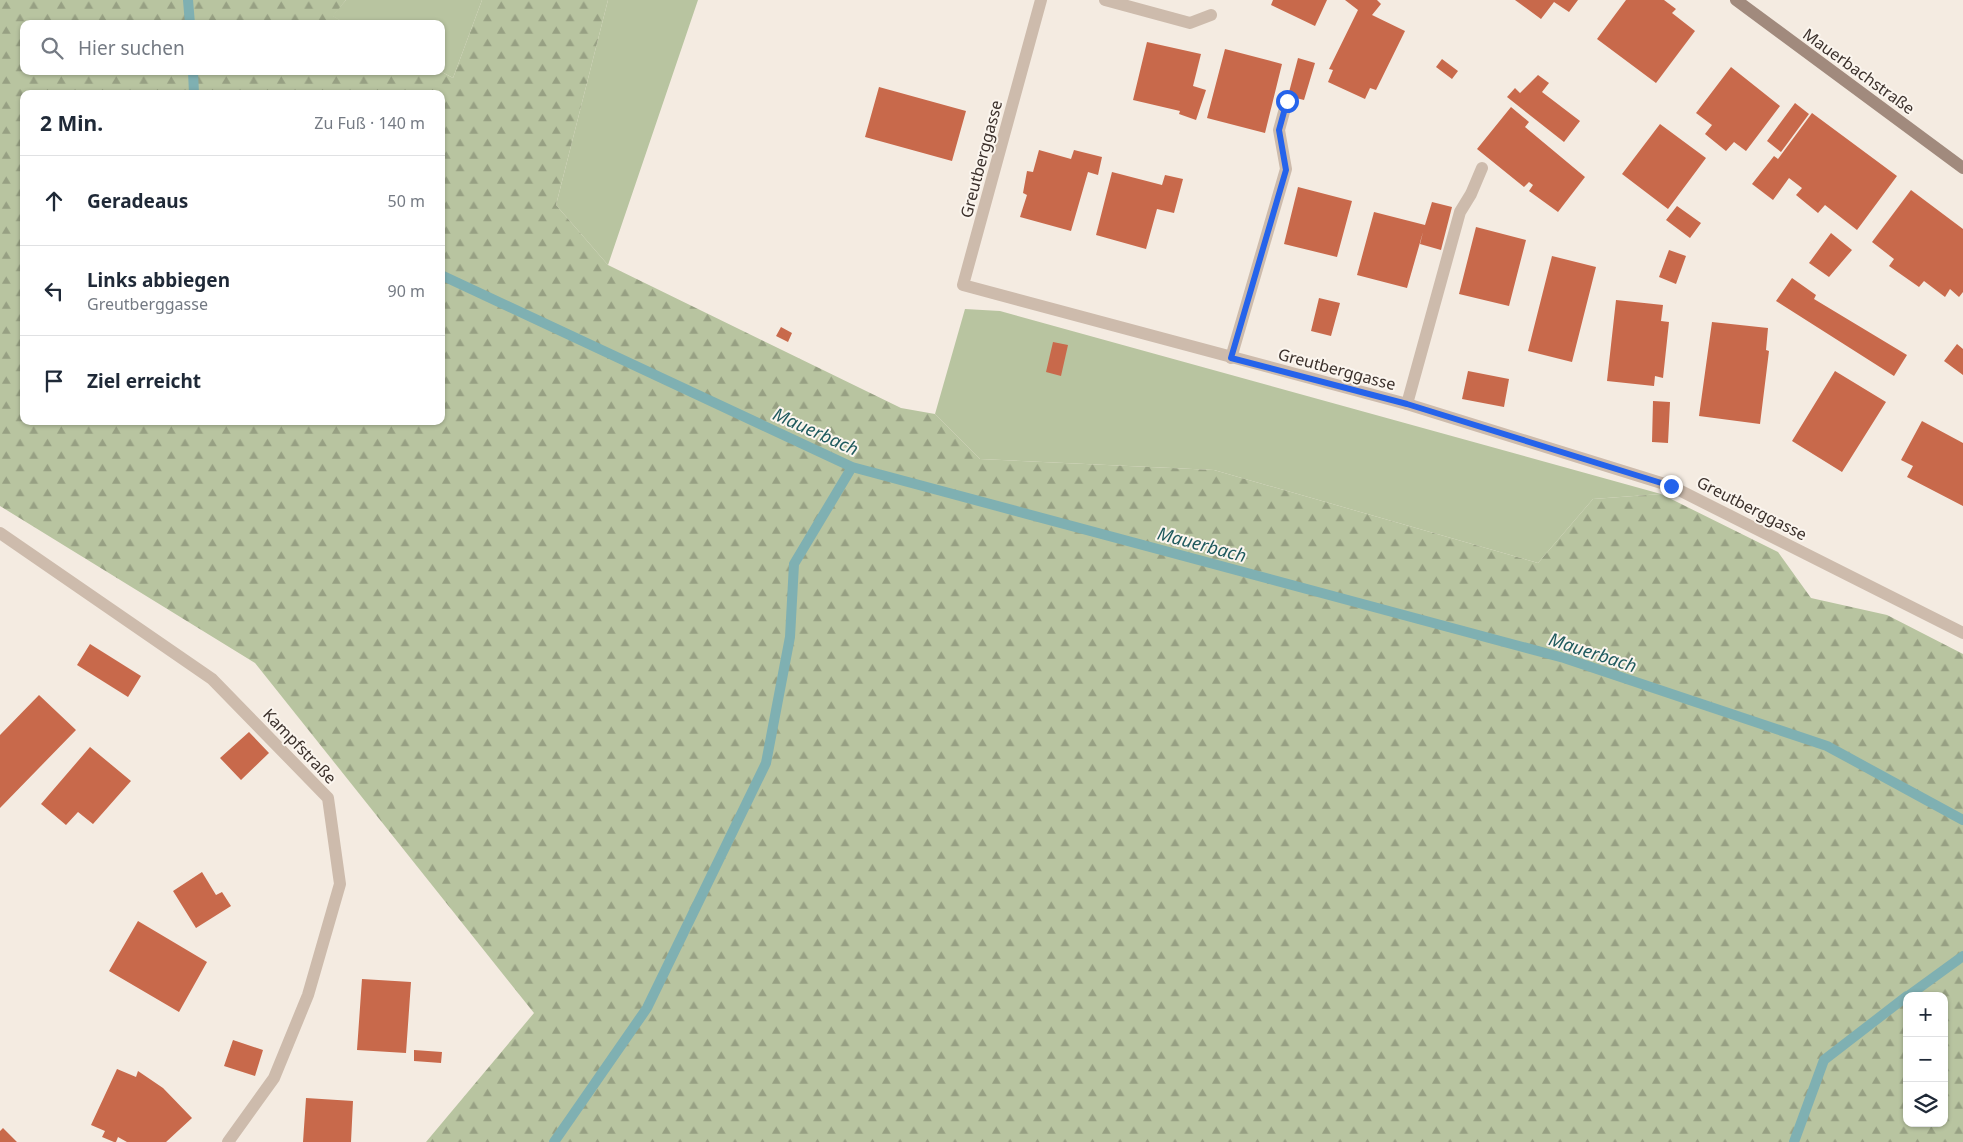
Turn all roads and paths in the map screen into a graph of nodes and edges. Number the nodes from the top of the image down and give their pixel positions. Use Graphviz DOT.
graph roads {
  1 [pos="1042,0"];
  2 [pos="1105,0"];
  3 [pos="1736,0"];
  4 [pos="1212,15"];
  5 [pos="1287,101"];
  6 [pos="1482,168"];
  7 [pos="1963,168"];
  8 [pos="1231,358"];
  9 [pos="1407,404"];
  10 [pos="0,533"];
  11 [pos="1963,633"];
  12 [pos="228,1142"];
  1 -- 8 [label="street, Greutberggasse"];
  2 -- 4 [label="street"];
  3 -- 7 [label="main road, Mauerbachstraße"];
  5 -- 8 [label="street"];
  6 -- 9 [label="street"];
  8 -- 9 [label="street, Greutberggasse"];
  9 -- 11 [label="street, Greutberggasse"];
  10 -- 12 [label="street, Kampfstraße"];
}
